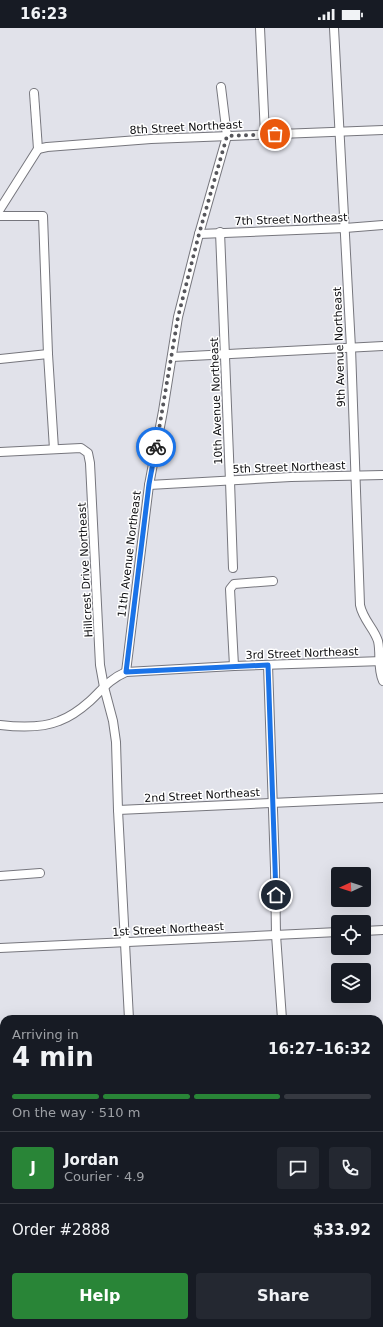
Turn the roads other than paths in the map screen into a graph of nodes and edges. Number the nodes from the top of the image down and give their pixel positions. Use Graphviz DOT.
graph roads {
  1 [pos="260,28"];
  2 [pos="334,28"];
  3 [pos="221,87"];
  4 [pos="34,93"];
  5 [pos="383,130"];
  6 [pos="340,132"];
  7 [pos="265,135"];
  8 [pos="227,136"];
  9 [pos="38,149"];
  10 [pos="0,209"];
  11 [pos="0,216"];
  12 [pos="383,225"];
  13 [pos="345,228"];
  14 [pos="220,232"];
  15 [pos="199,234"];
  16 [pos="383,346"];
  17 [pos="351,348"];
  18 [pos="48,354"];
  19 [pos="225,354"];
  20 [pos="172,357"];
  21 [pos="0,359"];
  22 [pos="54,449"];
  23 [pos="0,452"];
  24 [pos="383,475"];
  25 [pos="355,476"];
  26 [pos="230,481"];
  27 [pos="149,484"];
  28 [pos="232,568"];
  29 [pos="273,581"];
  30 [pos="381,661"];
  31 [pos="268,665"];
  32 [pos="234,666"];
  33 [pos="126,672"];
  34 [pos="383,681"];
  35 [pos="104,687"];
  36 [pos="0,725"];
  37 [pos="383,798"];
  38 [pos="272,803"];
  39 [pos="118,810"];
  40 [pos="40,873"];
  41 [pos="0,876"];
  42 [pos="383,930"];
  43 [pos="371,931"];
  44 [pos="331,932"];
  45 [pos="276,935"];
  46 [pos="125,942"];
  47 [pos="0,948"];
  48 [pos="129,1015"];
  49 [pos="282,1015"];
  1 -- 7 [label="street"];
  2 -- 6 [label="street, 9th Avenue Northeast"];
  3 -- 8 [label="street, 11th Avenue Northeast"];
  4 -- 9 [label="street"];
  5 -- 6 [label="street, 8th Street Northeast"];
  6 -- 7 [label="street, 8th Street Northeast"];
  6 -- 13 [label="street, 9th Avenue Northeast"];
  7 -- 8 [label="street, 8th Street Northeast"];
  8 -- 9 [label="street, 8th Street Northeast"];
  8 -- 15 [label="street, 11th Avenue Northeast"];
  9 -- 10 [label="street"];
  11 -- 18 [label="street"];
  12 -- 13 [label="street, 7th Street Northeast"];
  13 -- 14 [label="street, 7th Street Northeast"];
  13 -- 17 [label="street, 9th Avenue Northeast"];
  14 -- 15 [label="street, 7th Street Northeast"];
  14 -- 19 [label="street, 10th Avenue Northeast"];
  15 -- 20 [label="street, 11th Avenue Northeast"];
  16 -- 17 [label="street"];
  17 -- 19 [label="street"];
  17 -- 25 [label="street, 9th Avenue Northeast"];
  18 -- 21 [label="street"];
  18 -- 22 [label="street"];
  19 -- 20 [label="street"];
  19 -- 26 [label="street, 10th Avenue Northeast"];
  20 -- 27 [label="street, 11th Avenue Northeast"];
  22 -- 23 [label="street"];
  22 -- 35 [label="street, Hillcrest Drive Northeast"];
  24 -- 25 [label="street, 5th Street Northeast"];
  25 -- 26 [label="street, 5th Street Northeast"];
  25 -- 30 [label="street, 9th Avenue Northeast"];
  26 -- 27 [label="street, 5th Street Northeast"];
  26 -- 28 [label="street, 10th Avenue Northeast"];
  27 -- 33 [label="street, 11th Avenue Northeast"];
  29 -- 32 [label="street"];
  30 -- 31 [label="street, 3rd Street Northeast"];
  30 -- 34 [label="street, 9th Avenue Northeast"];
  31 -- 32 [label="street, 3rd Street Northeast"];
  31 -- 38 [label="street"];
  32 -- 33 [label="street, 3rd Street Northeast"];
  33 -- 35 [label="street, 3rd Street Northeast"];
  35 -- 36 [label="street, 3rd Street Northeast"];
  35 -- 39 [label="street"];
  37 -- 38 [label="street, 2nd Street Northeast"];
  38 -- 39 [label="street, 2nd Street Northeast"];
  38 -- 45 [label="street"];
  39 -- 46 [label="street"];
  40 -- 41 [label="street"];
  42 -- 43 [label="street"];
  44 -- 45 [label="street, 1st Street Northeast"];
  45 -- 46 [label="street, 1st Street Northeast"];
  45 -- 49 [label="street"];
  46 -- 47 [label="street, 1st Street Northeast"];
  46 -- 48 [label="street"];
}
